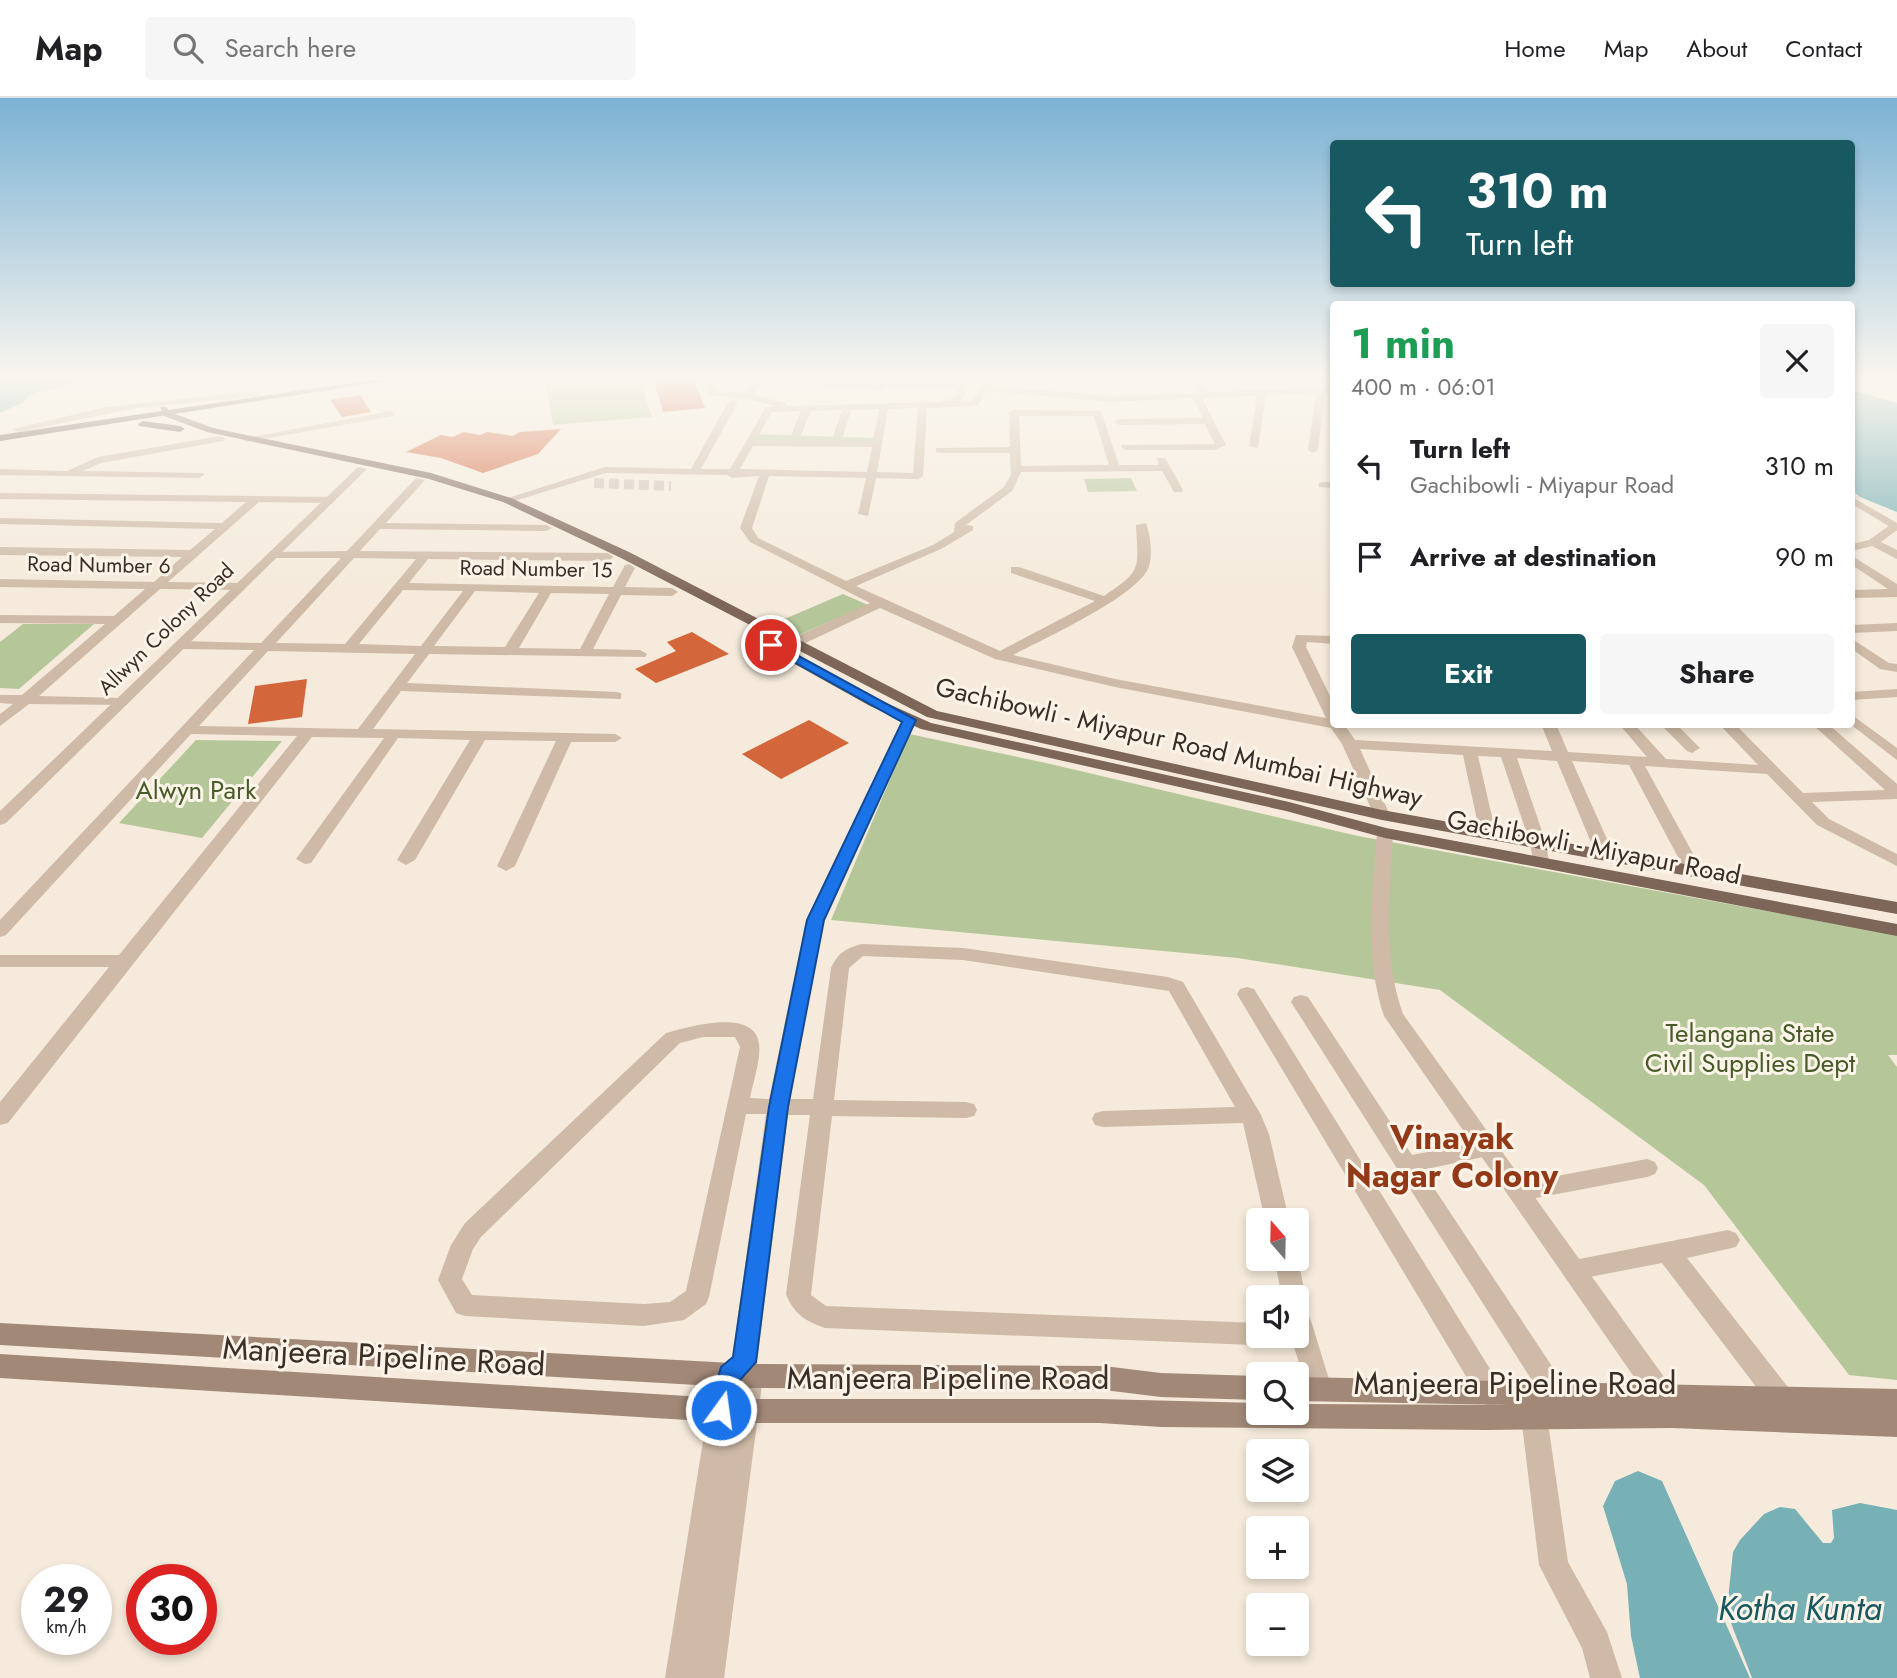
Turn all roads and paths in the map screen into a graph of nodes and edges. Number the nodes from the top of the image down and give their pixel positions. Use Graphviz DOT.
graph roads {
  1 [pos="1156,451"];
  2 [pos="146,452"];
  3 [pos="267,452"];
  4 [pos="310,452"];
  5 [pos="706,452"];
  6 [pos="744,452"];
  7 [pos="780,452"];
  8 [pos="788,452"];
  9 [pos="831,452"];
  10 [pos="841,452"];
  11 [pos="875,452"];
  12 [pos="920,452"];
  13 [pos="1016,452"];
  14 [pos="1029,452"];
  15 [pos="1110,452"];
  16 [pos="787,455"];
  17 [pos="830,455"];
  18 [pos="1166,468"];
  19 [pos="362,469"];
  20 [pos="1017,469"];
  21 [pos="1030,469"];
  22 [pos="1115,469"];
  23 [pos="0,472"];
  24 [pos="69,474"];
  25 [pos="694,474"];
  26 [pos="164,475"];
  27 [pos="199,475"];
  28 [pos="732,475"];
  29 [pos="764,475"];
  30 [pos="870,476"];
  31 [pos="420,480"];
  32 [pos="573,480"];
  33 [pos="594,482"];
  34 [pos="1178,490"];
  35 [pos="0,496"];
  36 [pos="132,498"];
  37 [pos="255,499"];
  38 [pos="329,500"];
  39 [pos="507,500"];
  40 [pos="1855,502"];
  41 [pos="864,514"];
  42 [pos="0,521"];
  43 [pos="1142,525"];
  44 [pos="224,526"];
  45 [pos="378,526"];
  46 [pos="547,527"];
  47 [pos="1896,528"];
  48 [pos="960,532"];
  49 [pos="1872,542"];
  50 [pos="1855,547"];
  51 [pos="0,551"];
  52 [pos="192,554"];
  53 [pos="274,554"];
  54 [pos="351,555"];
  55 [pos="425,555"];
  56 [pos="1897,555"];
  57 [pos="608,557"];
  58 [pos="1855,562"];
  59 [pos="629,568"];
  60 [pos="1015,570"];
  61 [pos="1897,574"];
  62 [pos="1855,575"];
  63 [pos="1873,575"];
  64 [pos="0,583"];
  65 [pos="156,586"];
  66 [pos="400,586"];
  67 [pos="846,586"];
  68 [pos="240,587"];
  69 [pos="472,587"];
  70 [pos="547,589"];
  71 [pos="618,590"];
  72 [pos="1897,591"];
  73 [pos="672,592"];
  74 [pos="1855,594"];
  75 [pos="1104,600"];
  76 [pos="880,603"];
  77 [pos="0,619"];
  78 [pos="17,619"];
  79 [pos="116,620"];
  80 [pos="1897,627"];
  81 [pos="1855,629"];
  82 [pos="0,632"];
  83 [pos="1330,640"];
  84 [pos="794,643"];
  85 [pos="180,645"];
  86 [pos="1855,645"];
  87 [pos="267,647"];
  88 [pos="349,649"];
  89 [pos="425,650"];
  90 [pos="510,651"];
  91 [pos="584,653"];
  92 [pos="640,654"];
  93 [pos="1000,656"];
  94 [pos="1897,668"];
  95 [pos="397,687"];
  96 [pos="1897,693"];
  97 [pos="617,696"];
  98 [pos="1855,696"];
  99 [pos="0,699"];
  100 [pos="25,699"];
  101 [pos="122,702"];
  102 [pos="1330,713"];
  103 [pos="909,720"];
  104 [pos="1855,721"];
  105 [pos="0,722"];
  106 [pos="1330,723"];
  107 [pos="1338,728"];
  108 [pos="1550,728"];
  109 [pos="1630,728"];
  110 [pos="1671,728"];
  111 [pos="1730,728"];
  112 [pos="1824,728"];
  113 [pos="190,730"];
  114 [pos="308,732"];
  115 [pos="362,733"];
  116 [pos="394,734"];
  117 [pos="480,735"];
  118 [pos="566,737"];
  119 [pos="615,738"];
  120 [pos="1350,744"];
  121 [pos="1692,748"];
  122 [pos="1470,752"];
  123 [pos="1508,754"];
  124 [pos="1897,755"];
  125 [pos="1565,757"];
  126 [pos="1636,763"];
  127 [pos="1658,763"];
  128 [pos="1770,770"];
  129 [pos="1252,793"];
  130 [pos="1897,793"];
  131 [pos="1797,798"];
  132 [pos="0,820"];
  133 [pos="1383,824"];
  134 [pos="1488,834"];
  135 [pos="1538,843"];
  136 [pos="1604,855"];
  137 [pos="305,859"];
  138 [pos="406,860"];
  139 [pos="1897,861"];
  140 [pos="1540,862"];
  141 [pos="506,866"];
  142 [pos="1694,872"];
  143 [pos="1897,908"];
  144 [pos="1897,930"];
  145 [pos="0,931"];
  146 [pos="8,961"];
  147 [pos="125,961"];
  148 [pos="0,978"];
  149 [pos="1247,994"];
  150 [pos="1301,1002"];
  151 [pos="740,1106"];
  152 [pos="778,1107"];
  153 [pos="823,1109"];
  154 [pos="966,1110"];
  155 [pos="1250,1115"];
  156 [pos="0,1117"];
  157 [pos="1103,1119"];
  158 [pos="1489,1148"];
  159 [pos="1407,1165"];
  160 [pos="1647,1168"];
  161 [pos="1520,1192"];
  162 [pos="1274,1208"];
  163 [pos="1728,1240"];
  164 [pos="1668,1252"];
  165 [pos="1574,1270"];
  166 [pos="1246,1322"];
  167 [pos="0,1334"];
  168 [pos="0,1366"];
  169 [pos="741,1371"];
  170 [pos="1161,1385"];
  171 [pos="1246,1388"];
  172 [pos="1309,1389"];
  173 [pos="1491,1394"];
  174 [pos="1556,1395"];
  175 [pos="1782,1400"];
  176 [pos="1897,1401"];
  177 [pos="1669,1406"];
  178 [pos="732,1410"];
  179 [pos="1161,1415"];
  180 [pos="1534,1416"];
  181 [pos="1897,1424"];
  182 [pos="681,1678"];
  183 [pos="708,1678"];
  184 [pos="1606,1678"];
  1 -- 18 [label="street"];
  2 -- 24 [label="street"];
  3 -- 19 [label="main road"];
  4 -- 39 [label="main road, Gachibowli - Miyapur Road Mumbai Highway"];
  5 -- 25 [label="street"];
  6 -- 28 [label="street"];
  7 -- 16 [label="street"];
  8 -- 16 [label="street"];
  9 -- 17 [label="street"];
  10 -- 17 [label="street"];
  11 -- 30 [label="street"];
  12 -- 30 [label="street"];
  13 -- 20 [label="street"];
  14 -- 21 [label="street"];
  15 -- 22 [label="street"];
  16 -- 17 [label="street"];
  16 -- 17 [label="street"];
  16 -- 29 [label="street"];
  17 -- 30 [label="street"];
  18 -- 22 [label="street"];
  18 -- 34 [label="street"];
  19 -- 31 [label="main road"];
  19 -- 38 [label="street, Allwyn Colony Road"];
  20 -- 21 [label="street"];
  20 -- 48 [label="street"];
  21 -- 22 [label="street"];
  21 -- 48 [label="street"];
  23 -- 24 [label="street"];
  24 -- 26 [label="street"];
  25 -- 28 [label="street"];
  25 -- 32 [label="street"];
  26 -- 27 [label="street"];
  26 -- 36 [label="street"];
  28 -- 29 [label="street"];
  29 -- 67 [label="street"];
  30 -- 41 [label="street"];
  31 -- 45 [label="street"];
  31 -- 46 [label="main road"];
  32 -- 33 [label="street"];
  32 -- 39 [label="street"];
  35 -- 36 [label="street"];
  36 -- 37 [label="street"];
  37 -- 38 [label="street"];
  37 -- 44 [label="street"];
  38 -- 53 [label="street, Allwyn Colony Road"];
  39 -- 84 [label="main road, Gachibowli - Miyapur Road Mumbai Highway"];
  40 -- 47 [label="street"];
  42 -- 44 [label="street"];
  43 -- 75 [label="street"];
  44 -- 52 [label="street"];
  45 -- 46 [label="street"];
  45 -- 54 [label="street"];
  46 -- 57 [label="main road"];
  47 -- 49 [label="street"];
  48 -- 67 [label="street"];
  49 -- 50 [label="street"];
  49 -- 56 [label="street"];
  51 -- 52 [label="street"];
  52 -- 65 [label="street"];
  53 -- 54 [label="street"];
  53 -- 68 [label="street, Allwyn Colony Road"];
  54 -- 55 [label="street"];
  54 -- 87 [label="street"];
  55 -- 57 [label="street"];
  55 -- 66 [label="street"];
  57 -- 59 [label="main road"];
  58 -- 63 [label="street"];
  59 -- 71 [label="street"];
  59 -- 73 [label="main road"];
  60 -- 75 [label="street"];
  61 -- 63 [label="street"];
  62 -- 63 [label="street"];
  63 -- 72 [label="street"];
  64 -- 65 [label="street, Road Number 6"];
  65 -- 68 [label="street, Road Number 6"];
  65 -- 79 [label="street"];
  66 -- 69 [label="street, Road Number 15"];
  66 -- 88 [label="street"];
  67 -- 76 [label="street"];
  68 -- 85 [label="street, Allwyn Colony Road"];
  69 -- 70 [label="street, Road Number 15"];
  69 -- 89 [label="street"];
  70 -- 71 [label="street, Road Number 15"];
  70 -- 90 [label="street"];
  71 -- 73 [label="street, Road Number 15"];
  71 -- 91 [label="street"];
  72 -- 74 [label="street"];
  73 -- 103 [label="main road"];
  75 -- 93 [label="street"];
  76 -- 84 [label="street"];
  76 -- 93 [label="street"];
  77 -- 78 [label="street"];
  78 -- 79 [label="street"];
  78 -- 82 [label="street"];
  79 -- 100 [label="street"];
  80 -- 81 [label="street"];
  83 -- 102 [label="street"];
  84 -- 129 [label="main road, Gachibowli - Miyapur Road Mumbai Highway"];
  85 -- 87 [label="street"];
  85 -- 101 [label="street, Allwyn Colony Road"];
  86 -- 94 [label="street"];
  87 -- 88 [label="street"];
  87 -- 113 [label="street"];
  88 -- 89 [label="street"];
  89 -- 90 [label="street"];
  89 -- 95 [label="street"];
  90 -- 91 [label="street"];
  91 -- 92 [label="street"];
  93 -- 106 [label="street"];
  95 -- 97 [label="street"];
  95 -- 115 [label="street"];
  96 -- 98 [label="street"];
  99 -- 100 [label="street"];
  100 -- 101 [label="street"];
  100 -- 105 [label="street"];
  101 -- 132 [label="street, Allwyn Colony Road"];
  103 -- 129 [label="main road"];
  103 -- 152 [label="street"];
  104 -- 124 [label="street"];
  107 -- 120 [label="street"];
  108 -- 125 [label="street"];
  109 -- 127 [label="street"];
  110 -- 121 [label="street"];
  111 -- 128 [label="street"];
  112 -- 130 [label="street"];
  113 -- 114 [label="street"];
  113 -- 145 [label="street"];
  114 -- 115 [label="street"];
  114 -- 147 [label="street"];
  115 -- 116 [label="street"];
  116 -- 117 [label="street"];
  116 -- 137 [label="street"];
  117 -- 118 [label="street"];
  117 -- 138 [label="street"];
  118 -- 119 [label="street"];
  118 -- 141 [label="street"];
  120 -- 122 [label="street"];
  120 -- 133 [label="street"];
  122 -- 123 [label="street"];
  122 -- 134 [label="street"];
  123 -- 125 [label="street"];
  123 -- 135 [label="street"];
  125 -- 126 [label="street"];
  125 -- 136 [label="street"];
  126 -- 127 [label="street"];
  126 -- 142 [label="street"];
  127 -- 128 [label="street"];
  128 -- 131 [label="street"];
  129 -- 133 [label="main road, Gachibowli - Miyapur Road Mumbai Highway"];
  130 -- 131 [label="street"];
  131 -- 139 [label="street"];
  133 -- 134 [label="main road, Gachibowli - Miyapur Road Mumbai Highway"];
  133 -- 140 [label="main road, Gachibowli - Miyapur Road"];
  133 -- 158 [label="street"];
  134 -- 135 [label="main road, Gachibowli - Miyapur Road Mumbai Highway"];
  135 -- 136 [label="main road, Gachibowli - Miyapur Road Mumbai Highway"];
  135 -- 140 [label="street"];
  136 -- 142 [label="main road, Gachibowli - Miyapur Road Mumbai Highway"];
  140 -- 144 [label="main road, Gachibowli - Miyapur Road"];
  142 -- 143 [label="main road, Gachibowli - Miyapur Road Mumbai Highway"];
  146 -- 147 [label="street"];
  146 -- 148 [label="street"];
  147 -- 156 [label="street"];
  149 -- 173 [label="street"];
  150 -- 159 [label="street"];
  151 -- 151 [label="street"];
  151 -- 152 [label="street"];
  152 -- 153 [label="street"];
  152 -- 169 [label="street"];
  153 -- 154 [label="street"];
  153 -- 155 [label="street"];
  153 -- 166 [label="street"];
  155 -- 157 [label="street"];
  155 -- 162 [label="street"];
  158 -- 159 [label="street"];
  158 -- 161 [label="street"];
  159 -- 174 [label="street"];
  160 -- 161 [label="street"];
  161 -- 165 [label="street"];
  163 -- 164 [label="street"];
  164 -- 165 [label="street"];
  164 -- 175 [label="street"];
  165 -- 177 [label="street"];
  167 -- 169 [label="main road, Manjeera Pipeline Road"];
  168 -- 178 [label="main road, Manjeera Pipeline Road"];
  169 -- 170 [label="main road, Manjeera Pipeline Road"];
  169 -- 178 [label="street"];
  170 -- 171 [label="main road, Manjeera Pipeline Road"];
  170 -- 179 [label="main road"];
  172 -- 173 [label="main road, Manjeera Pipeline Road"];
  173 -- 174 [label="main road, Manjeera Pipeline Road"];
  174 -- 177 [label="main road, Manjeera Pipeline Road"];
  175 -- 176 [label="main road, Manjeera Pipeline Road"];
  175 -- 177 [label="main road, Manjeera Pipeline Road"];
  177 -- 180 [label="main road, Manjeera Pipeline Road"];
  177 -- 181 [label="main road, Manjeera Pipeline Road"];
  178 -- 179 [label="main road, Manjeera Pipeline Road"];
  178 -- 182 [label="street"];
  178 -- 183 [label="street"];
  179 -- 180 [label="main road, Manjeera Pipeline Road"];
  180 -- 184 [label="street"];
}
